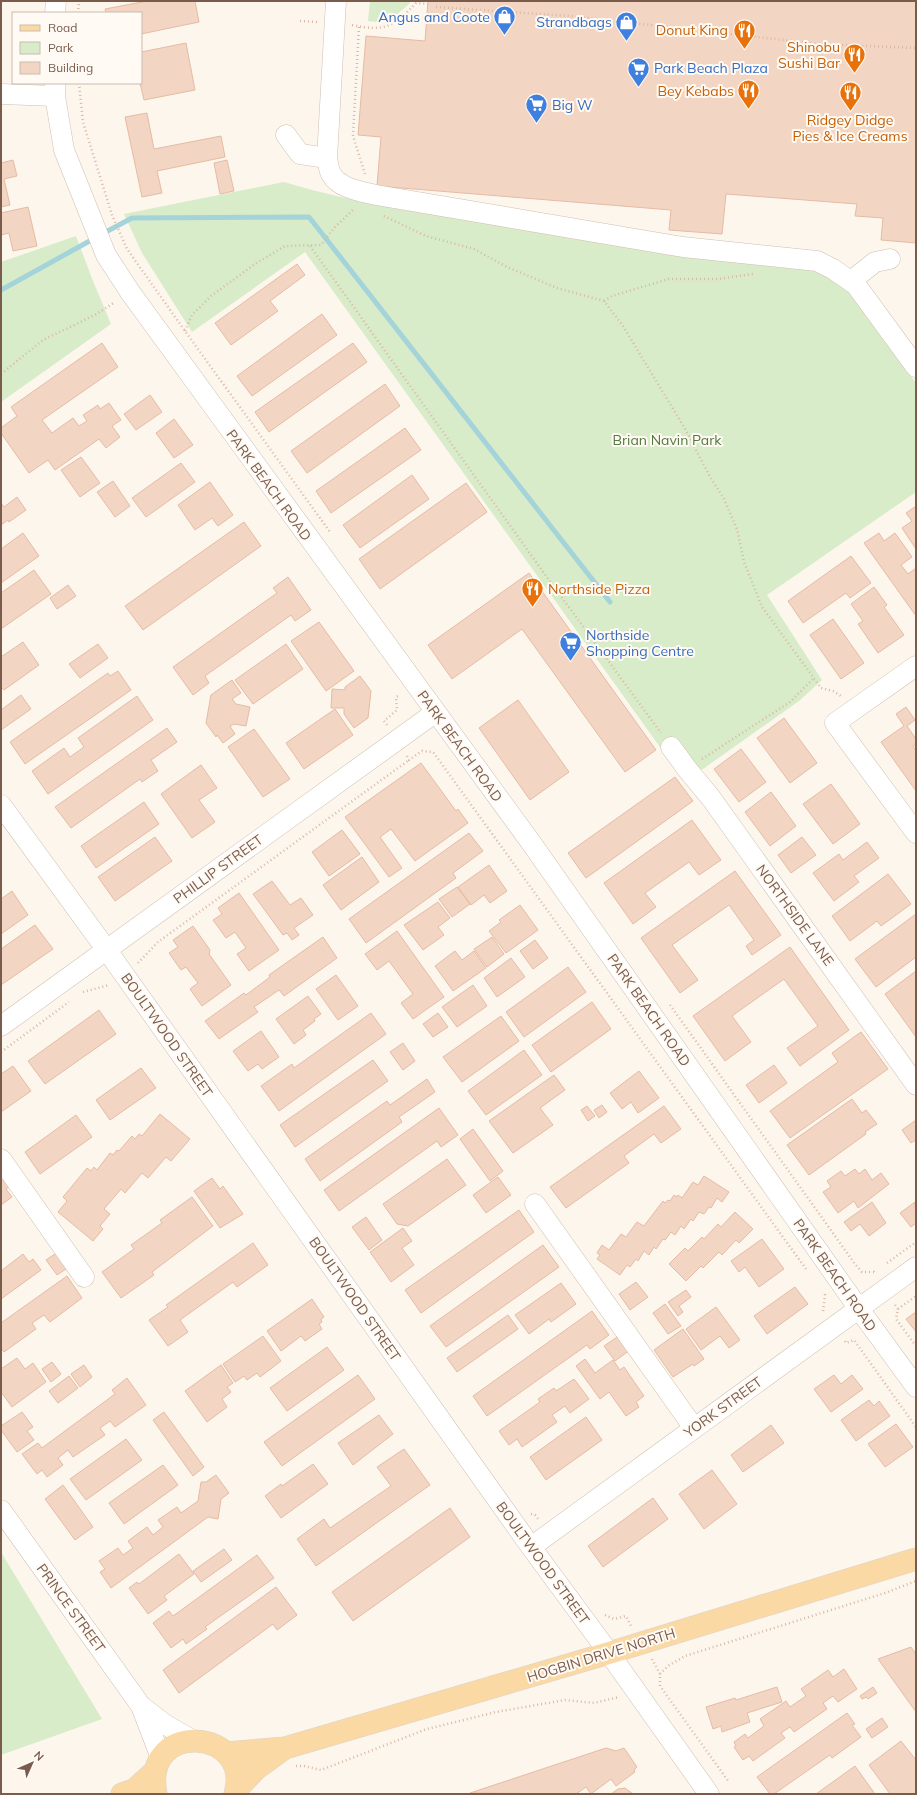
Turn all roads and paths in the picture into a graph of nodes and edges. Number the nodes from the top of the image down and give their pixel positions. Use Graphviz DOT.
graph roads {
  1 [pos="56,1"];
  2 [pos="79,1"];
  3 [pos="336,1"];
  4 [pos="428,4"];
  5 [pos="436,7"];
  6 [pos="55,12"];
  7 [pos="78,12"];
  8 [pos="300,21"];
  9 [pos="335,23"];
  10 [pos="359,26"];
  11 [pos="916,48"];
  12 [pos="79,84"];
  13 [pos="55,90"];
  14 [pos="1,94"];
  15 [pos="286,135"];
  16 [pos="328,158"];
  17 [pos="366,176"];
  18 [pos="358,205"];
  19 [pos="382,216"];
  20 [pos="122,237"];
  21 [pos="310,245"];
  22 [pos="890,259"];
  23 [pos="754,274"];
  24 [pos="851,281"];
  25 [pos="118,300"];
  26 [pos="604,301"];
  27 [pos="185,331"];
  28 [pos="916,367"];
  29 [pos="1,374"];
  30 [pos="916,666"];
  31 [pos="814,678"];
  32 [pos="405,691"];
  33 [pos="845,696"];
  34 [pos="436,712"];
  35 [pos="389,729"];
  36 [pos="671,747"];
  37 [pos="442,752"];
  38 [pos="406,755"];
  39 [pos="436,756"];
  40 [pos="409,760"];
  41 [pos="701,760"];
  42 [pos="1,804"];
  43 [pos="916,833"];
  44 [pos="106,949"];
  45 [pos="136,964"];
  46 [pos="111,985"];
  47 [pos="79,995"];
  48 [pos="73,999"];
  49 [pos="1,1026"];
  50 [pos="1,1052"];
  51 [pos="916,1085"];
  52 [pos="747,1112"];
  53 [pos="1,1159"];
  54 [pos="535,1204"];
  55 [pos="916,1242"];
  56 [pos="886,1264"];
  57 [pos="916,1267"];
  58 [pos="880,1268"];
  59 [pos="806,1270"];
  60 [pos="874,1272"];
  61 [pos="84,1276"];
  62 [pos="877,1277"];
  63 [pos="820,1289"];
  64 [pos="916,1296"];
  65 [pos="894,1304"];
  66 [pos="898,1308"];
  67 [pos="859,1309"];
  68 [pos="827,1318"];
  69 [pos="844,1339"];
  70 [pos="916,1346"];
  71 [pos="916,1387"];
  72 [pos="916,1427"];
  73 [pos="694,1428"];
  74 [pos="1,1510"];
  75 [pos="531,1547"];
  76 [pos="916,1559"];
  77 [pos="916,1580"];
  78 [pos="603,1614"];
  79 [pos="630,1624"];
  80 [pos="609,1653"];
  81 [pos="655,1664"];
  82 [pos="660,1674"];
  83 [pos="624,1696"];
  84 [pos="141,1706"];
  85 [pos="192,1740"];
  86 [pos="226,1753"];
  87 [pos="288,1757"];
  88 [pos="158,1764"];
  89 [pos="729,1782"];
  90 [pos="236,1792"];
  91 [pos="122,1794"];
  92 [pos="156,1794"];
  93 [pos="709,1794"];
  1 -- 6 [label="street"];
  2 -- 7 [label="path"];
  3 -- 9 [label="street"];
  4 -- 10 [label="path"];
  5 -- 11 [label="path"];
  8 -- 9 [label="path"];
  9 -- 10 [label="path"];
  9 -- 16 [label="street"];
  10 -- 17 [label="path"];
  12 -- 20 [label="path"];
  13 -- 14 [label="street"];
  13 -- 34 [label="street, PARK BEACH ROAD"];
  15 -- 16 [label="street"];
  16 -- 24 [label="street"];
  18 -- 21 [label="path"];
  19 -- 26 [label="path"];
  21 -- 27 [label="path"];
  21 -- 36 [label="path"];
  22 -- 24 [label="street"];
  23 -- 26 [label="path"];
  24 -- 28 [label="street"];
  25 -- 29 [label="path"];
  26 -- 31 [label="path"];
  30 -- 43 [label="street"];
  31 -- 33 [label="path"];
  31 -- 41 [label="path"];
  32 -- 35 [label="path"];
  34 -- 44 [label="street, PHILLIP STREET"];
  34 -- 67 [label="street, PARK BEACH ROAD"];
  36 -- 51 [label="street, NORTHSIDE LANE"];
  37 -- 39 [label="path"];
  38 -- 40 [label="path"];
  39 -- 40 [label="path"];
  39 -- 59 [label="path"];
  40 -- 45 [label="path"];
  42 -- 44 [label="street, BOULTWOOD STREET"];
  44 -- 49 [label="street, PHILLIP STREET"];
  44 -- 75 [label="street, BOULTWOOD STREET"];
  46 -- 47 [label="path"];
  48 -- 50 [label="path"];
  52 -- 60 [label="path"];
  53 -- 61 [label="street"];
  54 -- 73 [label="street"];
  55 -- 56 [label="path"];
  57 -- 67 [label="street, YORK STREET"];
  58 -- 60 [label="path"];
  60 -- 62 [label="path"];
  63 -- 68 [label="path"];
  64 -- 66 [label="path"];
  65 -- 66 [label="path"];
  66 -- 70 [label="path"];
  67 -- 71 [label="street, PARK BEACH ROAD"];
  67 -- 73 [label="street, YORK STREET"];
  69 -- 72 [label="path"];
  73 -- 75 [label="street, YORK STREET"];
  74 -- 84 [label="street, PRINCE STREET"];
  75 -- 80 [label="street, BOULTWOOD STREET"];
  76 -- 80 [label="main road, HOGBIN DRIVE NORTH"];
  77 -- 82 [label="path"];
  78 -- 79 [label="path"];
  80 -- 87 [label="main road, HOGBIN DRIVE NORTH"];
  80 -- 93 [label="street, BOULTWOOD STREET"];
  81 -- 82 [label="path"];
  82 -- 89 [label="path"];
  83 -- 87 [label="path"];
  84 -- 85 [label="street, PRINCE STREET"];
  84 -- 88 [label="street, PRINCE STREET"];
  85 -- 86 [label="main road"];
  85 -- 88 [label="main road"];
  86 -- 87 [label="main road, HOGBIN DRIVE NORTH"];
  86 -- 90 [label="main road"];
  87 -- 90 [label="main road, HOGBIN DRIVE NORTH"];
  88 -- 91 [label="main road"];
  88 -- 92 [label="main road"];
}
